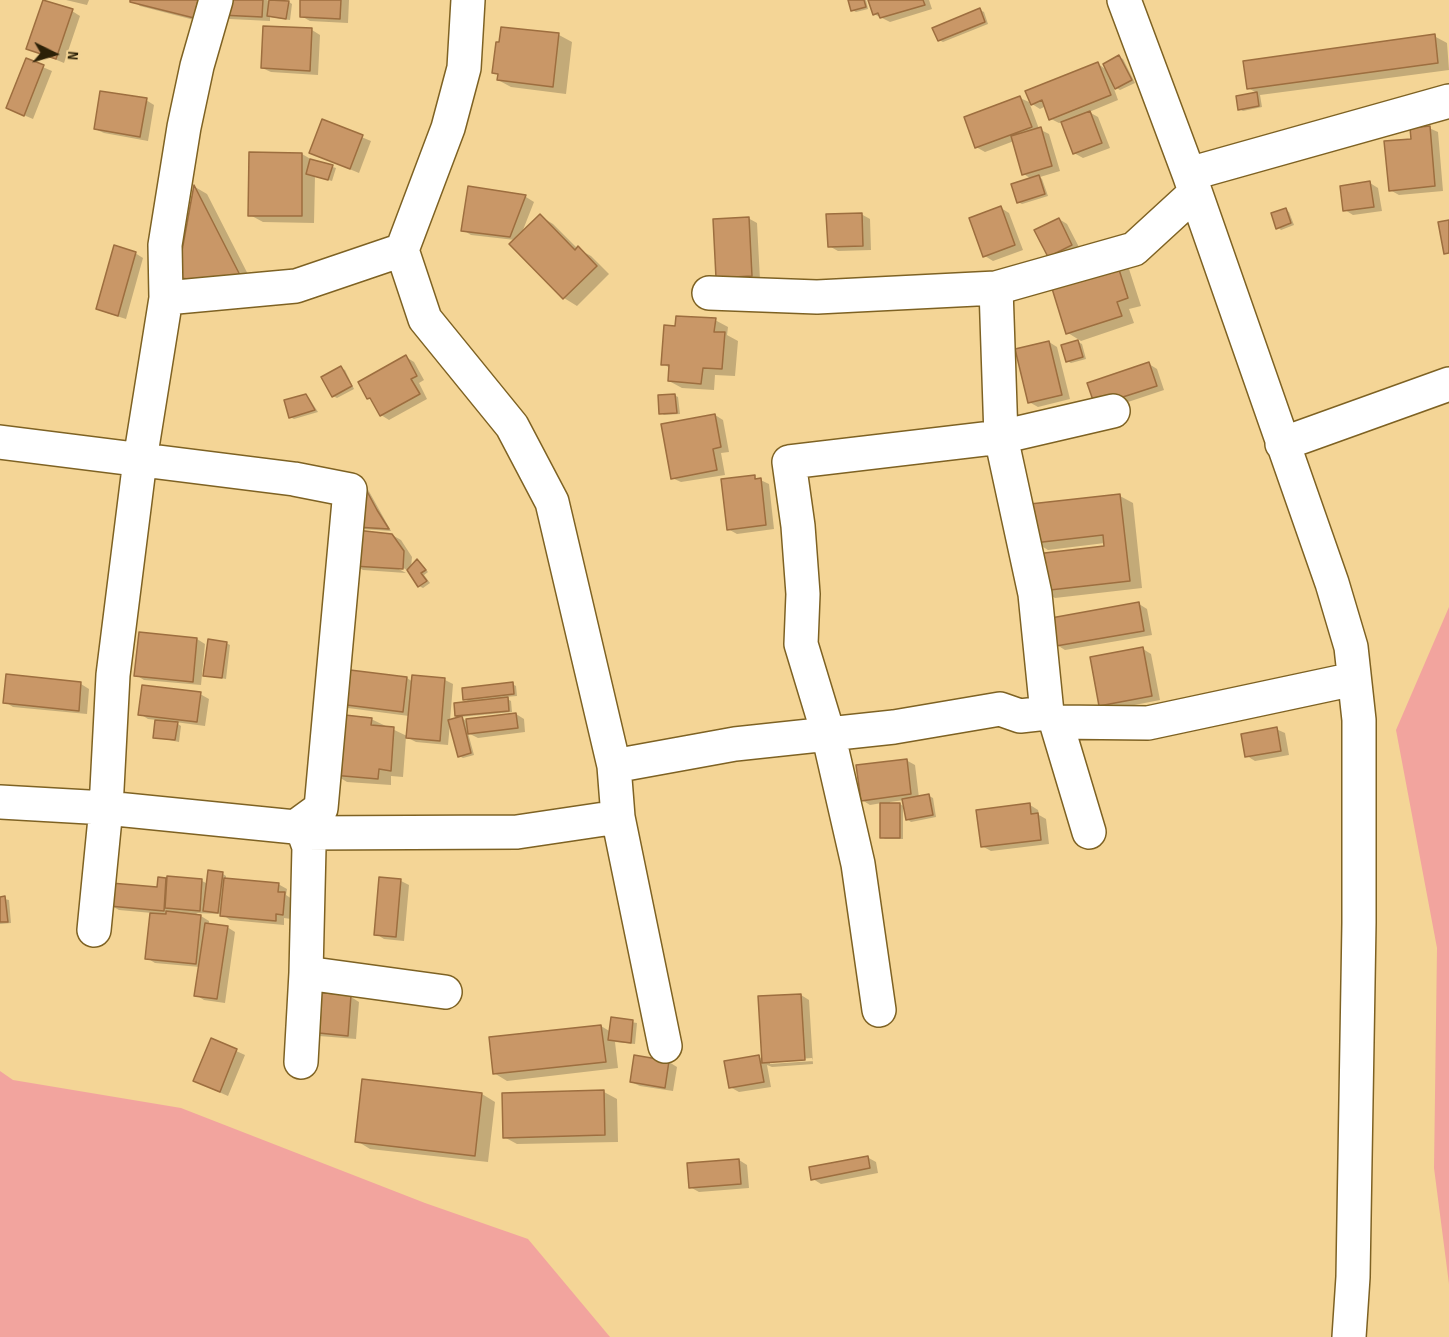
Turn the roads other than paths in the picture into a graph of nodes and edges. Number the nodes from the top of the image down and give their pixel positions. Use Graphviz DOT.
graph roads {
  1 [pos="216,0"];
  2 [pos="468,0"];
  3 [pos="1124,0"];
  4 [pos="1449,101"];
  5 [pos="1192,184"];
  6 [pos="402,250"];
  7 [pos="996,288"];
  8 [pos="709,293"];
  9 [pos="166,298"];
  10 [pos="1449,384"];
  11 [pos="1113,411"];
  12 [pos="1001,437"];
  13 [pos="0,442"];
  14 [pos="1282,444"];
  15 [pos="140,460"];
  16 [pos="1354,679"];
  17 [pos="1051,718"];
  18 [pos="828,733"];
  19 [pos="614,766"];
  20 [pos="0,802"];
  21 [pos="106,808"];
  22 [pos="618,816"];
  23 [pos="300,830"];
  24 [pos="1089,832"];
  25 [pos="94,930"];
  26 [pos="306,973"];
  27 [pos="445,992"];
  28 [pos="879,1010"];
  29 [pos="665,1046"];
  30 [pos="301,1062"];
  31 [pos="1349,1337"];
  1 -- 9 [label="street"];
  2 -- 6 [label="street"];
  3 -- 5 [label="street"];
  4 -- 5 [label="street"];
  5 -- 7 [label="street"];
  5 -- 14 [label="street"];
  6 -- 9 [label="street"];
  6 -- 19 [label="street"];
  7 -- 8 [label="street"];
  7 -- 12 [label="street"];
  9 -- 15 [label="street"];
  10 -- 14 [label="street"];
  11 -- 12 [label="street"];
  12 -- 17 [label="street"];
  12 -- 18 [label="street"];
  13 -- 15 [label="street"];
  14 -- 16 [label="street"];
  15 -- 21 [label="street"];
  15 -- 23 [label="street"];
  16 -- 17 [label="street"];
  16 -- 31 [label="street"];
  17 -- 18 [label="street"];
  17 -- 24 [label="street"];
  18 -- 19 [label="street"];
  18 -- 28 [label="street"];
  19 -- 22 [label="street"];
  20 -- 21 [label="street"];
  21 -- 23 [label="street"];
  21 -- 25 [label="street"];
  22 -- 23 [label="street"];
  22 -- 29 [label="street"];
  23 -- 26 [label="street"];
  26 -- 27 [label="street"];
  26 -- 30 [label="street"];
}
